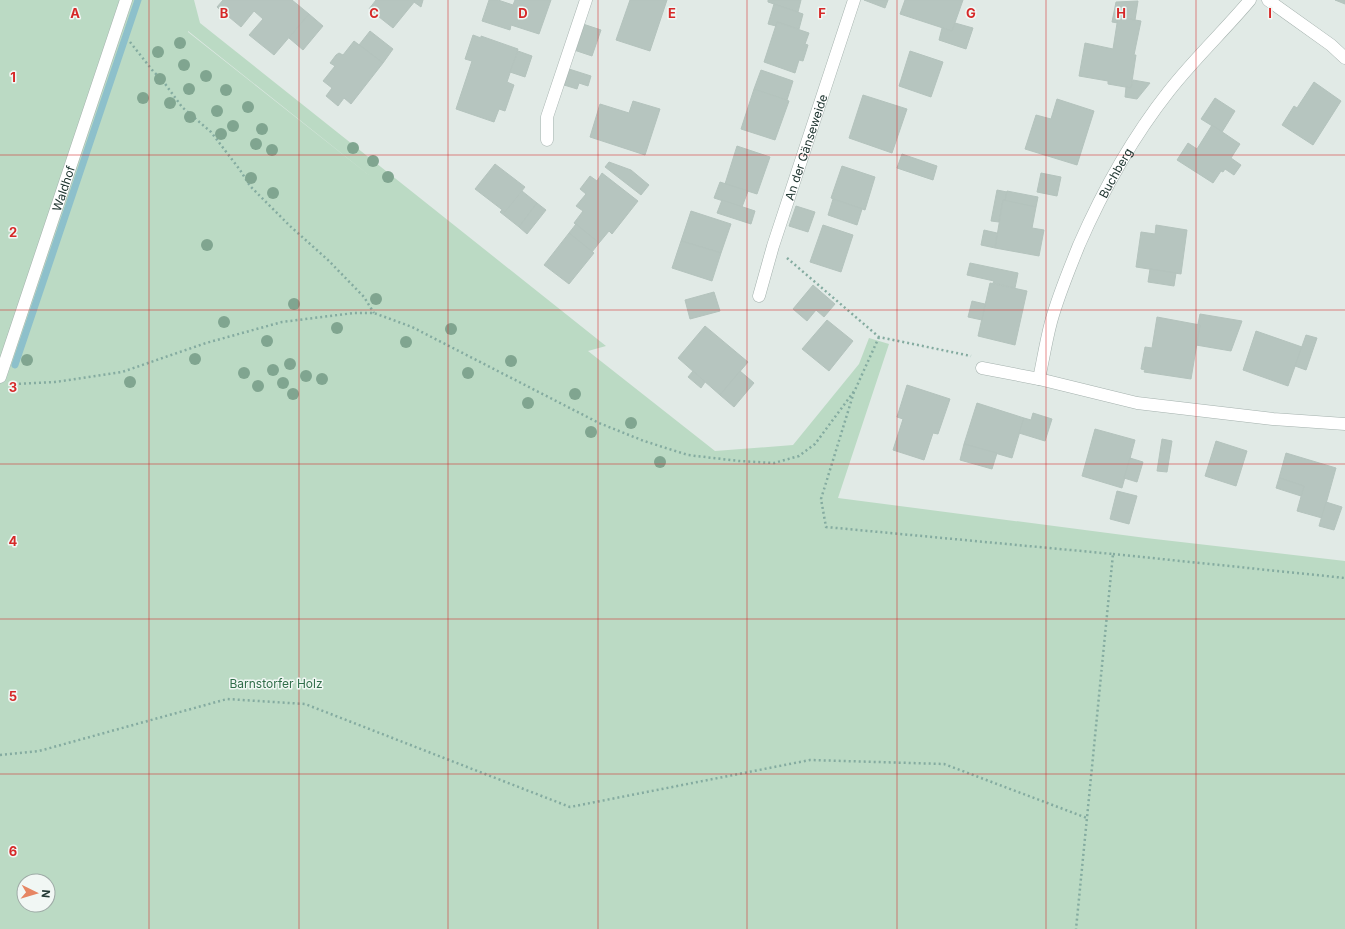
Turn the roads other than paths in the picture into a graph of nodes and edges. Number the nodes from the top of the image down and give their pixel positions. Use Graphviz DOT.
graph roads {
  1 [pos="126,0"];
  2 [pos="586,0"];
  3 [pos="854,0"];
  4 [pos="1250,0"];
  5 [pos="1268,0"];
  6 [pos="1345,58"];
  7 [pos="547,140"];
  8 [pos="759,296"];
  9 [pos="982,368"];
  10 [pos="0,377"];
  11 [pos="1040,378"];
  12 [pos="1345,424"];
  1 -- 10 [label="street, Waldhof"];
  2 -- 7 [label="street"];
  3 -- 8 [label="street, An der Gänseweide"];
  4 -- 11 [label="street, Buchberg"];
  5 -- 6 [label="street"];
  9 -- 11 [label="street"];
  11 -- 12 [label="street"];
}
